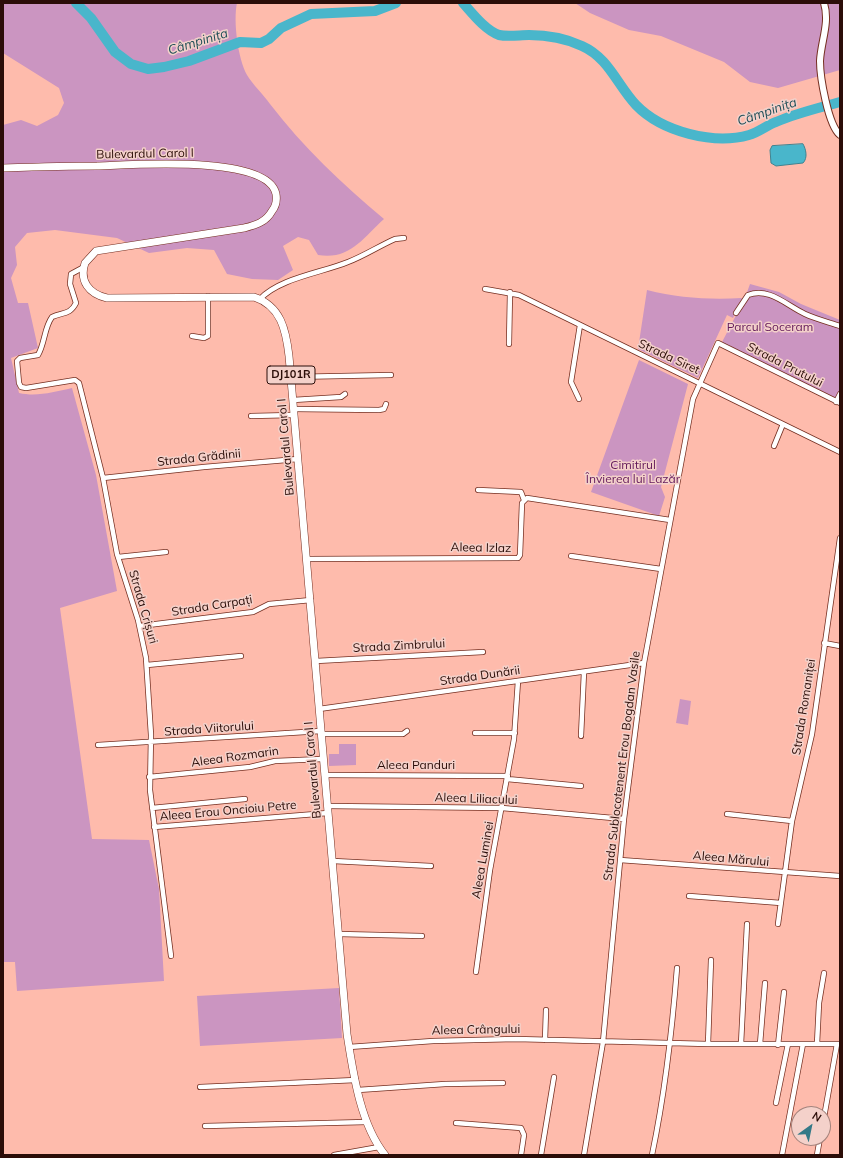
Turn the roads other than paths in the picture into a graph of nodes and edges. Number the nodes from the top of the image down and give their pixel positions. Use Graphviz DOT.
graph roads {
  1 [pos="824,3"];
  2 [pos="840,135"];
  3 [pos="3,168"];
  4 [pos="404,238"];
  5 [pos="84,267"];
  6 [pos="486,289"];
  7 [pos="510,292"];
  8 [pos="208,296"];
  9 [pos="260,299"];
  10 [pos="736,313"];
  11 [pos="580,325"];
  12 [pos="840,326"];
  13 [pos="192,336"];
  14 [pos="509,344"];
  15 [pos="391,375"];
  16 [pos="291,377"];
  17 [pos="699,382"];
  18 [pos="345,394"];
  19 [pos="840,394"];
  20 [pos="579,398"];
  21 [pos="293,400"];
  22 [pos="838,402"];
  23 [pos="386,404"];
  24 [pos="294,412"];
  25 [pos="251,416"];
  26 [pos="783,424"];
  27 [pos="774,446"];
  28 [pos="840,452"];
  29 [pos="298,459"];
  30 [pos="103,478"];
  31 [pos="478,490"];
  32 [pos="524,500"];
  33 [pos="670,520"];
  34 [pos="840,538"];
  35 [pos="166,552"];
  36 [pos="571,556"];
  37 [pos="118,557"];
  38 [pos="308,559"];
  39 [pos="661,569"];
  40 [pos="311,600"];
  41 [pos="140,626"];
  42 [pos="824,643"];
  43 [pos="840,646"];
  44 [pos="483,652"];
  45 [pos="241,656"];
  46 [pos="316,661"];
  47 [pos="644,663"];
  48 [pos="147,665"];
  49 [pos="584,672"];
  50 [pos="518,681"];
  51 [pos="319,709"];
  52 [pos="407,731"];
  53 [pos="476,732"];
  54 [pos="515,732"];
  55 [pos="321,733"];
  56 [pos="581,736"];
  57 [pos="151,743"];
  58 [pos="98,745"];
  59 [pos="323,759"];
  60 [pos="324,775"];
  61 [pos="150,777"];
  62 [pos="508,777"];
  63 [pos="580,786"];
  64 [pos="245,799"];
  65 [pos="152,808"];
  66 [pos="502,808"];
  67 [pos="328,810"];
  68 [pos="727,814"];
  69 [pos="624,819"];
  70 [pos="792,820"];
  71 [pos="154,827"];
  72 [pos="620,860"];
  73 [pos="332,861"];
  74 [pos="431,866"];
  75 [pos="786,873"];
  76 [pos="840,876"];
  77 [pos="689,896"];
  78 [pos="781,902"];
  79 [pos="748,924"];
  80 [pos="778,924"];
  81 [pos="339,934"];
  82 [pos="422,936"];
  83 [pos="171,956"];
  84 [pos="711,960"];
  85 [pos="677,968"];
  86 [pos="476,972"];
  87 [pos="824,972"];
  88 [pos="765,983"];
  89 [pos="784,992"];
  90 [pos="546,1010"];
  91 [pos="545,1040"];
  92 [pos="603,1042"];
  93 [pos="671,1043"];
  94 [pos="708,1044"];
  95 [pos="741,1044"];
  96 [pos="760,1044"];
  97 [pos="788,1044"];
  98 [pos="803,1044"];
  99 [pos="817,1044"];
  100 [pos="839,1044"];
  101 [pos="778,1045"];
  102 [pos="349,1047"];
  103 [pos="554,1077"];
  104 [pos="356,1080"];
  105 [pos="503,1082"];
  106 [pos="200,1087"];
  107 [pos="358,1090"];
  108 [pos="776,1103"];
  109 [pos="826,1106"];
  110 [pos="368,1122"];
  111 [pos="456,1123"];
  112 [pos="205,1126"];
  113 [pos="379,1147"];
  114 [pos="334,1155"];
  115 [pos="385,1155"];
  116 [pos="521,1155"];
  117 [pos="541,1155"];
  118 [pos="584,1155"];
  119 [pos="652,1155"];
  120 [pos="782,1155"];
  1 -- 2 [label="street"];
  3 -- 5 [label="main road, Bulevardul Carol I"];
  4 -- 9 [label="street"];
  5 -- 8 [label="main road"];
  5 -- 30 [label="street, Strada Crișuri"];
  6 -- 7 [label="street, Strada Siret"];
  7 -- 11 [label="street, Strada Siret"];
  7 -- 14 [label="street"];
  8 -- 9 [label="main road"];
  8 -- 13 [label="street"];
  9 -- 16 [label="main road, Bulevardul Carol I / DJ101R"];
  10 -- 12 [label="street"];
  11 -- 17 [label="street, Strada Siret"];
  11 -- 20 [label="street"];
  15 -- 16 [label="street"];
  16 -- 21 [label="main road, Bulevardul Carol I / DJ101R"];
  17 -- 22 [label="street, Strada Prutului"];
  17 -- 26 [label="street, Strada Siret"];
  17 -- 33 [label="street, Strada Sublocotenent Erou Bogdan Vasile"];
  18 -- 21 [label="street"];
  19 -- 22 [label="street"];
  21 -- 24 [label="main road, Bulevardul Carol I / DJ101R"];
  23 -- 24 [label="street"];
  24 -- 25 [label="street"];
  24 -- 29 [label="main road, Bulevardul Carol I / DJ101R"];
  26 -- 27 [label="street"];
  26 -- 28 [label="street, Strada Siret"];
  29 -- 30 [label="street, Strada Grădinii"];
  29 -- 38 [label="main road, Bulevardul Carol I / DJ101R"];
  30 -- 37 [label="street, Strada Crișuri"];
  31 -- 32 [label="street"];
  32 -- 33 [label="street"];
  32 -- 38 [label="street, Aleea Izlaz"];
  33 -- 39 [label="street, Strada Sublocotenent Erou Bogdan Vasile"];
  34 -- 42 [label="street, Strada Romaniței"];
  35 -- 37 [label="street"];
  36 -- 39 [label="street"];
  37 -- 41 [label="street, Strada Crișuri"];
  38 -- 40 [label="main road, Bulevardul Carol I / DJ101R"];
  39 -- 47 [label="street, Strada Sublocotenent Erou Bogdan Vasile"];
  40 -- 41 [label="street, Strada Carpați"];
  40 -- 46 [label="main road, Bulevardul Carol I / DJ101R"];
  41 -- 48 [label="street, Strada Crișuri"];
  42 -- 43 [label="street"];
  42 -- 70 [label="street, Strada Romaniței"];
  44 -- 46 [label="street, Strada Zimbrului"];
  45 -- 48 [label="street"];
  46 -- 51 [label="main road, Bulevardul Carol I / DJ101R"];
  47 -- 49 [label="street, Strada Dunării"];
  47 -- 69 [label="street, Strada Sublocotenent Erou Bogdan Vasile"];
  48 -- 57 [label="street, Strada Crișuri"];
  49 -- 50 [label="street, Strada Dunării"];
  49 -- 56 [label="street"];
  50 -- 51 [label="street, Strada Dunării"];
  50 -- 54 [label="street, Aleea Luminei"];
  51 -- 55 [label="main road, Bulevardul Carol I / DJ101R"];
  52 -- 55 [label="street, Strada Viitorului"];
  53 -- 54 [label="street"];
  54 -- 62 [label="street, Aleea Luminei"];
  55 -- 57 [label="street, Strada Viitorului"];
  55 -- 59 [label="main road, Bulevardul Carol I / DJ101R"];
  57 -- 58 [label="street, Strada Viitorului"];
  57 -- 61 [label="street, Strada Crișuri"];
  59 -- 60 [label="main road, Bulevardul Carol I / DJ101R"];
  59 -- 61 [label="street, Aleea Rozmarin"];
  60 -- 62 [label="street, Aleea Panduri"];
  60 -- 67 [label="main road, Bulevardul Carol I / DJ101R"];
  61 -- 65 [label="street, Strada Crișuri"];
  62 -- 63 [label="street, Aleea Panduri"];
  62 -- 66 [label="street, Aleea Luminei"];
  64 -- 65 [label="street"];
  65 -- 71 [label="street, Strada Crișuri"];
  66 -- 67 [label="street, Aleea Liliacului"];
  66 -- 69 [label="street, Aleea Liliacului"];
  66 -- 86 [label="street, Aleea Luminei"];
  67 -- 71 [label="street, Aleea Erou Oncioiu Petre"];
  67 -- 73 [label="main road, Bulevardul Carol I / DJ101R"];
  68 -- 70 [label="street"];
  69 -- 72 [label="street, Strada Sublocotenent Erou Bogdan Vasile"];
  70 -- 75 [label="street, Strada Romaniței"];
  71 -- 83 [label="street, Strada Crișuri"];
  72 -- 75 [label="street, Aleea Mărului"];
  72 -- 92 [label="street, Strada Sublocotenent Erou Bogdan Vasile"];
  73 -- 74 [label="street"];
  73 -- 81 [label="main road, Bulevardul Carol I / DJ101R"];
  75 -- 76 [label="street, Aleea Mărului"];
  75 -- 78 [label="street, Strada Romaniței"];
  77 -- 78 [label="street"];
  78 -- 80 [label="street, Strada Romaniței"];
  79 -- 95 [label="street"];
  81 -- 82 [label="street"];
  81 -- 102 [label="main road, Bulevardul Carol I / DJ101R"];
  84 -- 94 [label="street"];
  85 -- 93 [label="street"];
  87 -- 99 [label="street"];
  88 -- 96 [label="street"];
  89 -- 101 [label="street"];
  90 -- 91 [label="street"];
  91 -- 92 [label="street, Aleea Crângului"];
  91 -- 102 [label="street, Aleea Crângului"];
  92 -- 93 [label="street, Aleea Crângului"];
  92 -- 118 [label="street, Strada Sublocotenent Erou Bogdan Vasile"];
  93 -- 94 [label="street, Aleea Crângului"];
  93 -- 119 [label="street"];
  94 -- 95 [label="street, Aleea Crângului"];
  95 -- 96 [label="street, Aleea Crângului"];
  96 -- 101 [label="street, Aleea Crângului"];
  97 -- 98 [label="street, Aleea Crângului"];
  97 -- 101 [label="street, Aleea Crângului"];
  97 -- 108 [label="street"];
  98 -- 99 [label="street, Aleea Crângului"];
  98 -- 120 [label="street"];
  99 -- 100 [label="street, Aleea Crângului"];
  100 -- 109 [label="street"];
  102 -- 104 [label="main road, Bulevardul Carol I / DJ101R"];
  103 -- 117 [label="street"];
  104 -- 106 [label="street"];
  104 -- 107 [label="main road, Bulevardul Carol I / DJ101R"];
  105 -- 107 [label="street"];
  107 -- 110 [label="main road, Bulevardul Carol I / DJ101R"];
  110 -- 112 [label="street"];
  110 -- 113 [label="main road, Bulevardul Carol I / DJ101R"];
  111 -- 116 [label="street"];
  113 -- 114 [label="street"];
  113 -- 115 [label="main road, Bulevardul Carol I / DJ101R"];
}
